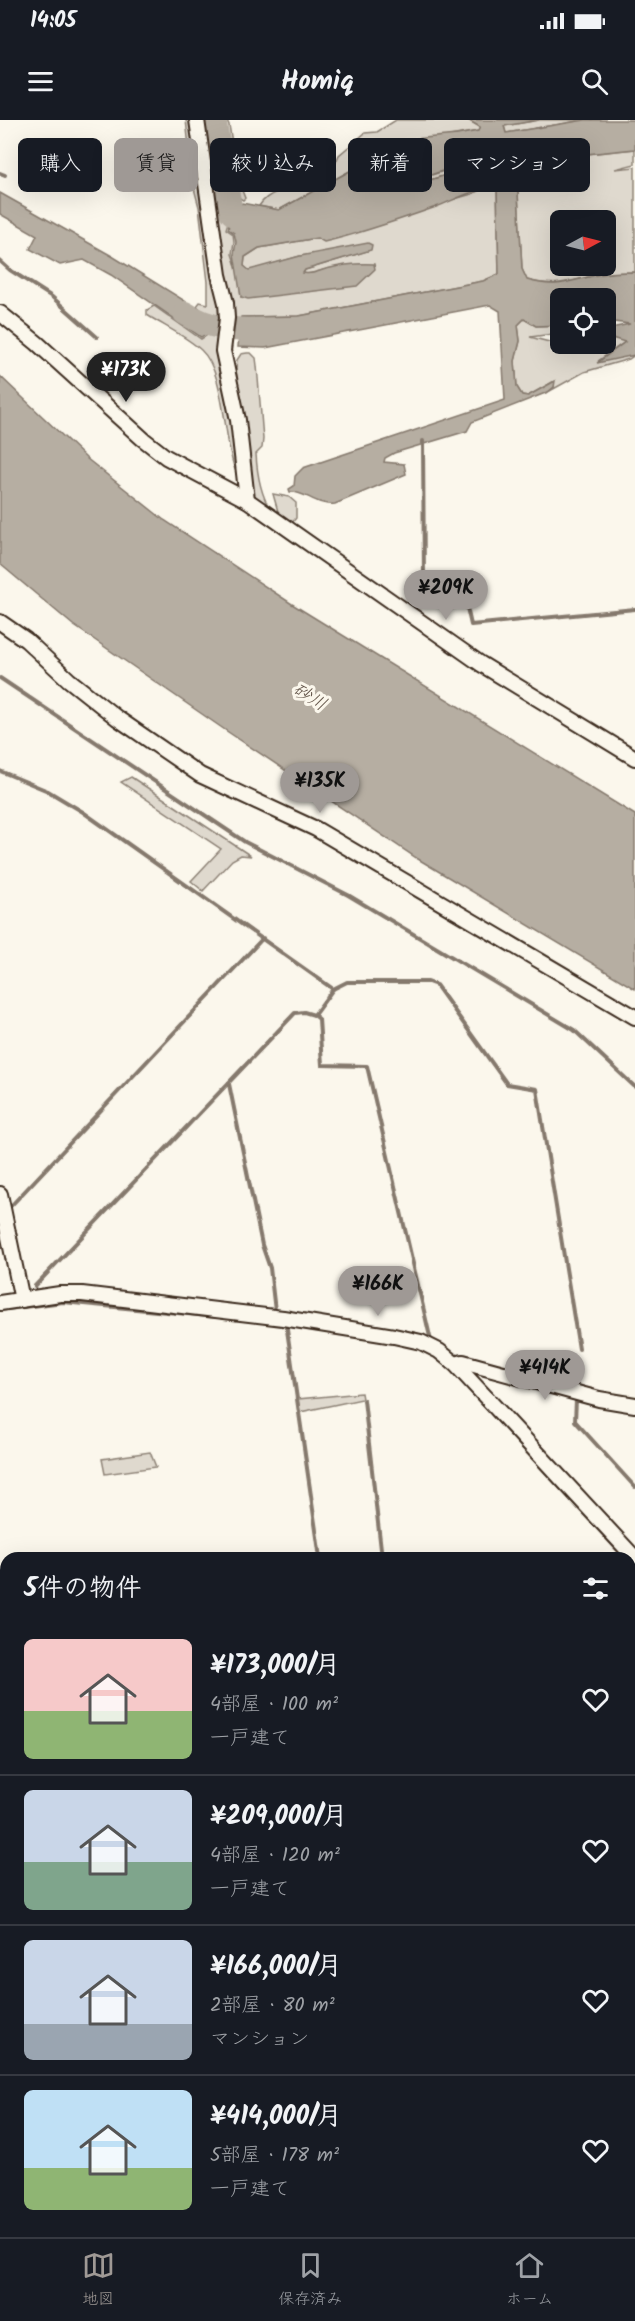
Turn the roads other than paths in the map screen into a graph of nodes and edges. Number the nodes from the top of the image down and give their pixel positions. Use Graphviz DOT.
graph roads {
  1 [pos="198,120"];
  2 [pos="0,313"];
  3 [pos="247,500"];
  4 [pos="0,622"];
  5 [pos="635,758"];
  6 [pos="635,1017"];
  7 [pos="0,1194"];
  8 [pos="22,1300"];
  9 [pos="0,1303"];
  10 [pos="455,1364"];
  11 [pos="635,1406"];
  12 [pos="629,1552"];
  1 -- 3 [label="street"];
  2 -- 3 [label="street"];
  3 -- 5 [label="street"];
  4 -- 6 [label="street"];
  7 -- 8 [label="street"];
  8 -- 9 [label="street"];
  8 -- 10 [label="street"];
  10 -- 11 [label="street"];
  10 -- 12 [label="street"];
}
